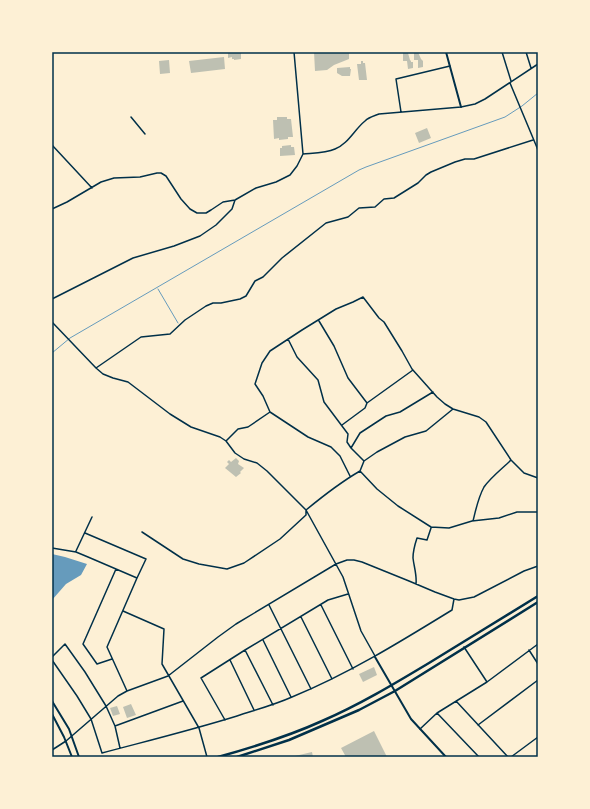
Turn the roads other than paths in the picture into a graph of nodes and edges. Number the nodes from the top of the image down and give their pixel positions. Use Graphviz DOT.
graph roads {
  1 [pos="294,52"];
  2 [pos="446,52"];
  3 [pos="502,52"];
  4 [pos="526,52"];
  5 [pos="538,64"];
  6 [pos="450,66"];
  7 [pos="531,68"];
  8 [pos="511,82"];
  9 [pos="461,107"];
  10 [pos="400,112"];
  11 [pos="131,117"];
  12 [pos="145,134"];
  13 [pos="533,140"];
  14 [pos="52,145"];
  15 [pos="538,150"];
  16 [pos="303,154"];
  17 [pos="92,188"];
  18 [pos="235,200"];
  19 [pos="52,208"];
  20 [pos="52,298"];
  21 [pos="318,320"];
  22 [pos="52,322"];
  23 [pos="288,339"];
  24 [pos="96,368"];
  25 [pos="413,370"];
  26 [pos="433,392"];
  27 [pos="367,403"];
  28 [pos="453,409"];
  29 [pos="270,412"];
  30 [pos="342,425"];
  31 [pos="226,441"];
  32 [pos="351,448"];
  33 [pos="512,460"];
  34 [pos="364,461"];
  35 [pos="360,471"];
  36 [pos="350,476"];
  37 [pos="538,478"];
  38 [pos="306,510"];
  39 [pos="538,512"];
  40 [pos="92,517"];
  41 [pos="472,521"];
  42 [pos="431,527"];
  43 [pos="142,532"];
  44 [pos="85,533"];
  45 [pos="52,548"];
  46 [pos="76,552"];
  47 [pos="336,564"];
  48 [pos="538,566"];
  49 [pos="116,569"];
  50 [pos="137,578"];
  51 [pos="416,584"];
  52 [pos="348,594"];
  53 [pos="538,596"];
  54 [pos="454,599"];
  55 [pos="538,602"];
  56 [pos="269,605"];
  57 [pos="321,605"];
  58 [pos="123,611"];
  59 [pos="301,617"];
  60 [pos="281,629"];
  61 [pos="262,640"];
  62 [pos="538,644"];
  63 [pos="464,647"];
  64 [pos="246,650"];
  65 [pos="529,650"];
  66 [pos="375,657"];
  67 [pos="52,658"];
  68 [pos="112,658"];
  69 [pos="230,660"];
  70 [pos="538,664"];
  71 [pos="353,669"];
  72 [pos="168,676"];
  73 [pos="332,679"];
  74 [pos="538,680"];
  75 [pos="487,682"];
  76 [pos="392,685"];
  77 [pos="311,689"];
  78 [pos="127,691"];
  79 [pos="395,691"];
  80 [pos="291,698"];
  81 [pos="52,701"];
  82 [pos="183,702"];
  83 [pos="456,702"];
  84 [pos="274,705"];
  85 [pos="106,706"];
  86 [pos="255,711"];
  87 [pos="437,713"];
  88 [pos="52,714"];
  89 [pos="90,719"];
  90 [pos="226,720"];
  91 [pos="478,725"];
  92 [pos="115,726"];
  93 [pos="199,728"];
  94 [pos="420,729"];
  95 [pos="72,736"];
  96 [pos="538,738"];
  97 [pos="66,741"];
  98 [pos="120,748"];
  99 [pos="52,750"];
  100 [pos="72,757"];
  101 [pos="79,757"];
  102 [pos="207,757"];
  103 [pos="218,757"];
  104 [pos="237,757"];
  105 [pos="446,757"];
  106 [pos="479,757"];
  107 [pos="508,757"];
  108 [pos="511,757"];
  1 -- 16 [label="street"];
  2 -- 6 [label="street"];
  3 -- 8 [label="street"];
  4 -- 7 [label="street"];
  5 -- 7 [label="street"];
  6 -- 9 [label="street"];
  6 -- 10 [label="street"];
  7 -- 8 [label="street"];
  8 -- 9 [label="street"];
  8 -- 13 [label="street"];
  9 -- 10 [label="street"];
  10 -- 16 [label="street"];
  11 -- 12 [label="street"];
  13 -- 15 [label="street"];
  13 -- 24 [label="street"];
  14 -- 17 [label="street"];
  16 -- 18 [label="street"];
  17 -- 18 [label="street"];
  17 -- 19 [label="street"];
  18 -- 20 [label="street"];
  21 -- 23 [label="street"];
  21 -- 25 [label="street"];
  21 -- 27 [label="street"];
  22 -- 24 [label="street"];
  23 -- 29 [label="street"];
  23 -- 30 [label="street"];
  24 -- 31 [label="street"];
  25 -- 26 [label="street"];
  25 -- 27 [label="street"];
  26 -- 28 [label="street"];
  26 -- 32 [label="street"];
  27 -- 30 [label="street"];
  28 -- 33 [label="street"];
  28 -- 34 [label="street"];
  29 -- 31 [label="street"];
  29 -- 36 [label="street"];
  30 -- 32 [label="street"];
  31 -- 38 [label="street"];
  32 -- 34 [label="street"];
  33 -- 37 [label="street"];
  33 -- 41 [label="street"];
  34 -- 35 [label="street"];
  35 -- 36 [label="street"];
  35 -- 42 [label="street"];
  36 -- 38 [label="street"];
  38 -- 43 [label="street"];
  38 -- 47 [label="street"];
  39 -- 41 [label="street"];
  40 -- 44 [label="street"];
  41 -- 42 [label="street"];
  42 -- 51 [label="street"];
  44 -- 46 [label="street"];
  44 -- 50 [label="street"];
  45 -- 46 [label="street"];
  46 -- 49 [label="street"];
  47 -- 51 [label="street"];
  47 -- 52 [label="street"];
  47 -- 56 [label="street"];
  48 -- 54 [label="street"];
  49 -- 50 [label="street"];
  49 -- 68 [label="street"];
  50 -- 58 [label="street"];
  51 -- 54 [label="street"];
  52 -- 57 [label="street"];
  52 -- 66 [label="street"];
  53 -- 76 [label="main road"];
  54 -- 66 [label="street"];
  55 -- 63 [label="main road"];
  56 -- 60 [label="street"];
  56 -- 72 [label="street"];
  57 -- 59 [label="street"];
  57 -- 71 [label="street"];
  58 -- 68 [label="street"];
  58 -- 72 [label="street"];
  59 -- 60 [label="street"];
  59 -- 73 [label="street"];
  60 -- 61 [label="street"];
  60 -- 77 [label="street"];
  61 -- 64 [label="street"];
  61 -- 80 [label="street"];
  62 -- 65 [label="street"];
  63 -- 75 [label="street"];
  63 -- 79 [label="main road"];
  64 -- 69 [label="street"];
  64 -- 84 [label="street"];
  65 -- 70 [label="street"];
  65 -- 75 [label="street"];
  66 -- 71 [label="street"];
  66 -- 76 [label="street"];
  67 -- 85 [label="street"];
  67 -- 89 [label="street"];
  68 -- 78 [label="street"];
  69 -- 86 [label="street"];
  69 -- 90 [label="street"];
  71 -- 73 [label="street"];
  72 -- 78 [label="street"];
  72 -- 82 [label="street"];
  73 -- 77 [label="street"];
  74 -- 91 [label="street"];
  75 -- 83 [label="street"];
  76 -- 79 [label="street"];
  76 -- 103 [label="main road"];
  77 -- 80 [label="street"];
  78 -- 85 [label="street"];
  79 -- 94 [label="street"];
  79 -- 104 [label="main road"];
  80 -- 84 [label="street"];
  81 -- 95 [label="street"];
  82 -- 92 [label="street"];
  82 -- 93 [label="street"];
  83 -- 87 [label="street"];
  83 -- 91 [label="street"];
  84 -- 86 [label="street"];
  85 -- 89 [label="street"];
  85 -- 92 [label="street"];
  86 -- 90 [label="street"];
  87 -- 94 [label="street"];
  87 -- 106 [label="street"];
  88 -- 97 [label="street"];
  89 -- 95 [label="street"];
  89 -- 98 [label="street"];
  90 -- 93 [label="street"];
  91 -- 107 [label="street"];
  92 -- 98 [label="street"];
  93 -- 98 [label="street"];
  93 -- 102 [label="street"];
  94 -- 105 [label="street"];
  95 -- 97 [label="street"];
  95 -- 101 [label="street"];
  96 -- 108 [label="street"];
  97 -- 99 [label="street"];
  97 -- 100 [label="street"];
}
